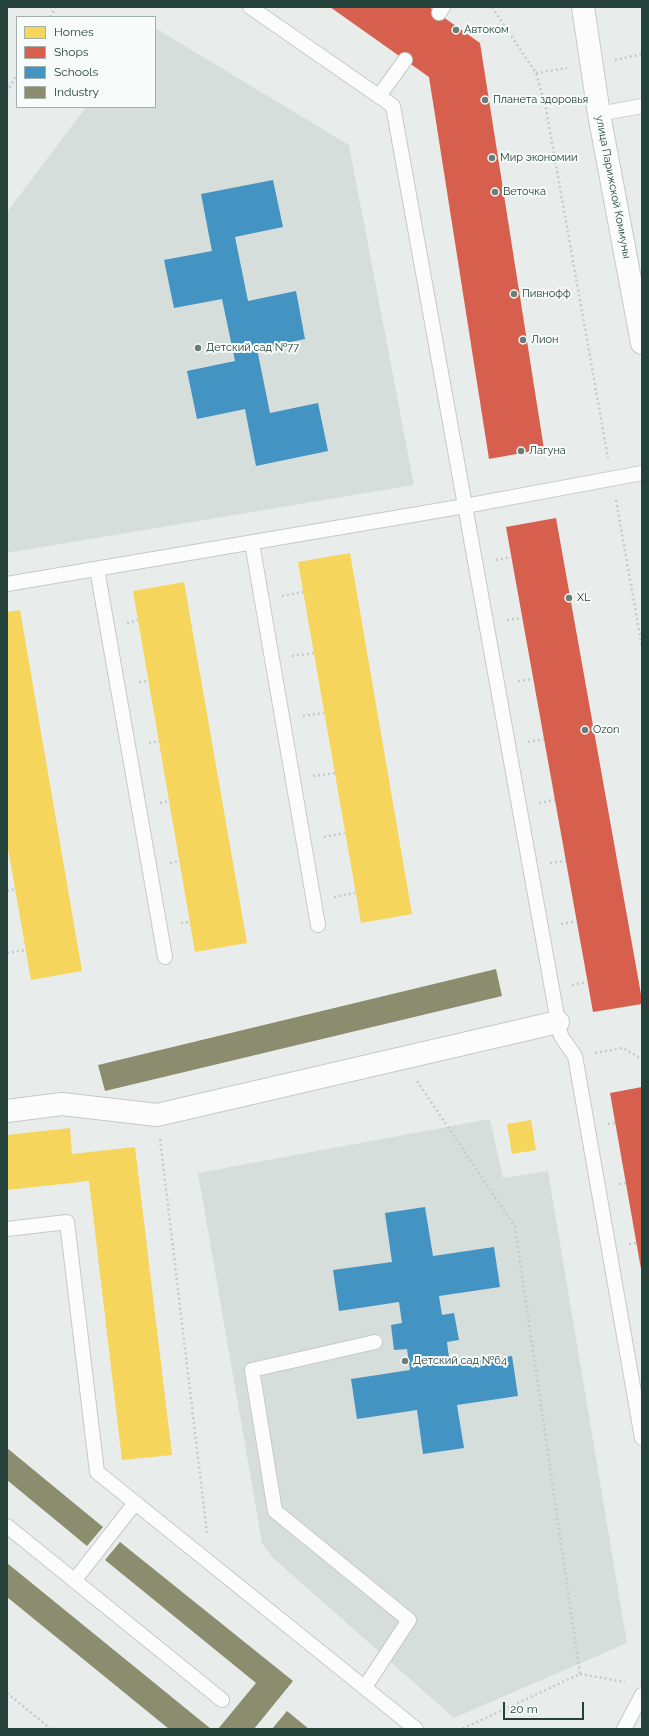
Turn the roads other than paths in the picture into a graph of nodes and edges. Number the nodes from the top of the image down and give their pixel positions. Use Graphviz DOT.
graph roads {
  1 [pos="250,7"];
  2 [pos="583,7"];
  3 [pos="405,60"];
  4 [pos="379,96"];
  5 [pos="642,106"];
  6 [pos="599,114"];
  7 [pos="642,343"];
  8 [pos="642,473"];
  9 [pos="466,506"];
  10 [pos="252,543"];
  11 [pos="97,569"];
  12 [pos="7,584"];
  13 [pos="318,925"];
  14 [pos="165,957"];
  15 [pos="558,1022"];
  16 [pos="7,1111"];
  17 [pos="7,1229"];
  18 [pos="375,1342"];
  19 [pos="642,1438"];
  20 [pos="135,1503"];
  21 [pos="7,1526"];
  22 [pos="74,1581"];
  23 [pos="365,1687"];
  24 [pos="642,1694"];
  25 [pos="222,1700"];
  26 [pos="416,1729"];
  27 [pos="624,1729"];
  1 -- 4 [label="lane"];
  2 -- 6 [label="street, улица Парижской Коммуны"];
  3 -- 4 [label="lane"];
  4 -- 9 [label="lane"];
  5 -- 6 [label="lane"];
  6 -- 7 [label="street, улица Парижской Коммуны"];
  8 -- 9 [label="lane"];
  9 -- 10 [label="lane"];
  9 -- 15 [label="lane"];
  10 -- 11 [label="lane"];
  10 -- 13 [label="lane"];
  11 -- 12 [label="lane"];
  11 -- 14 [label="lane"];
  15 -- 16 [label="street"];
  15 -- 19 [label="lane"];
  17 -- 20 [label="lane"];
  18 -- 23 [label="lane"];
  20 -- 22 [label="lane"];
  20 -- 23 [label="lane"];
  21 -- 22 [label="lane"];
  22 -- 25 [label="lane"];
  23 -- 26 [label="lane"];
  24 -- 27 [label="lane"];
}
